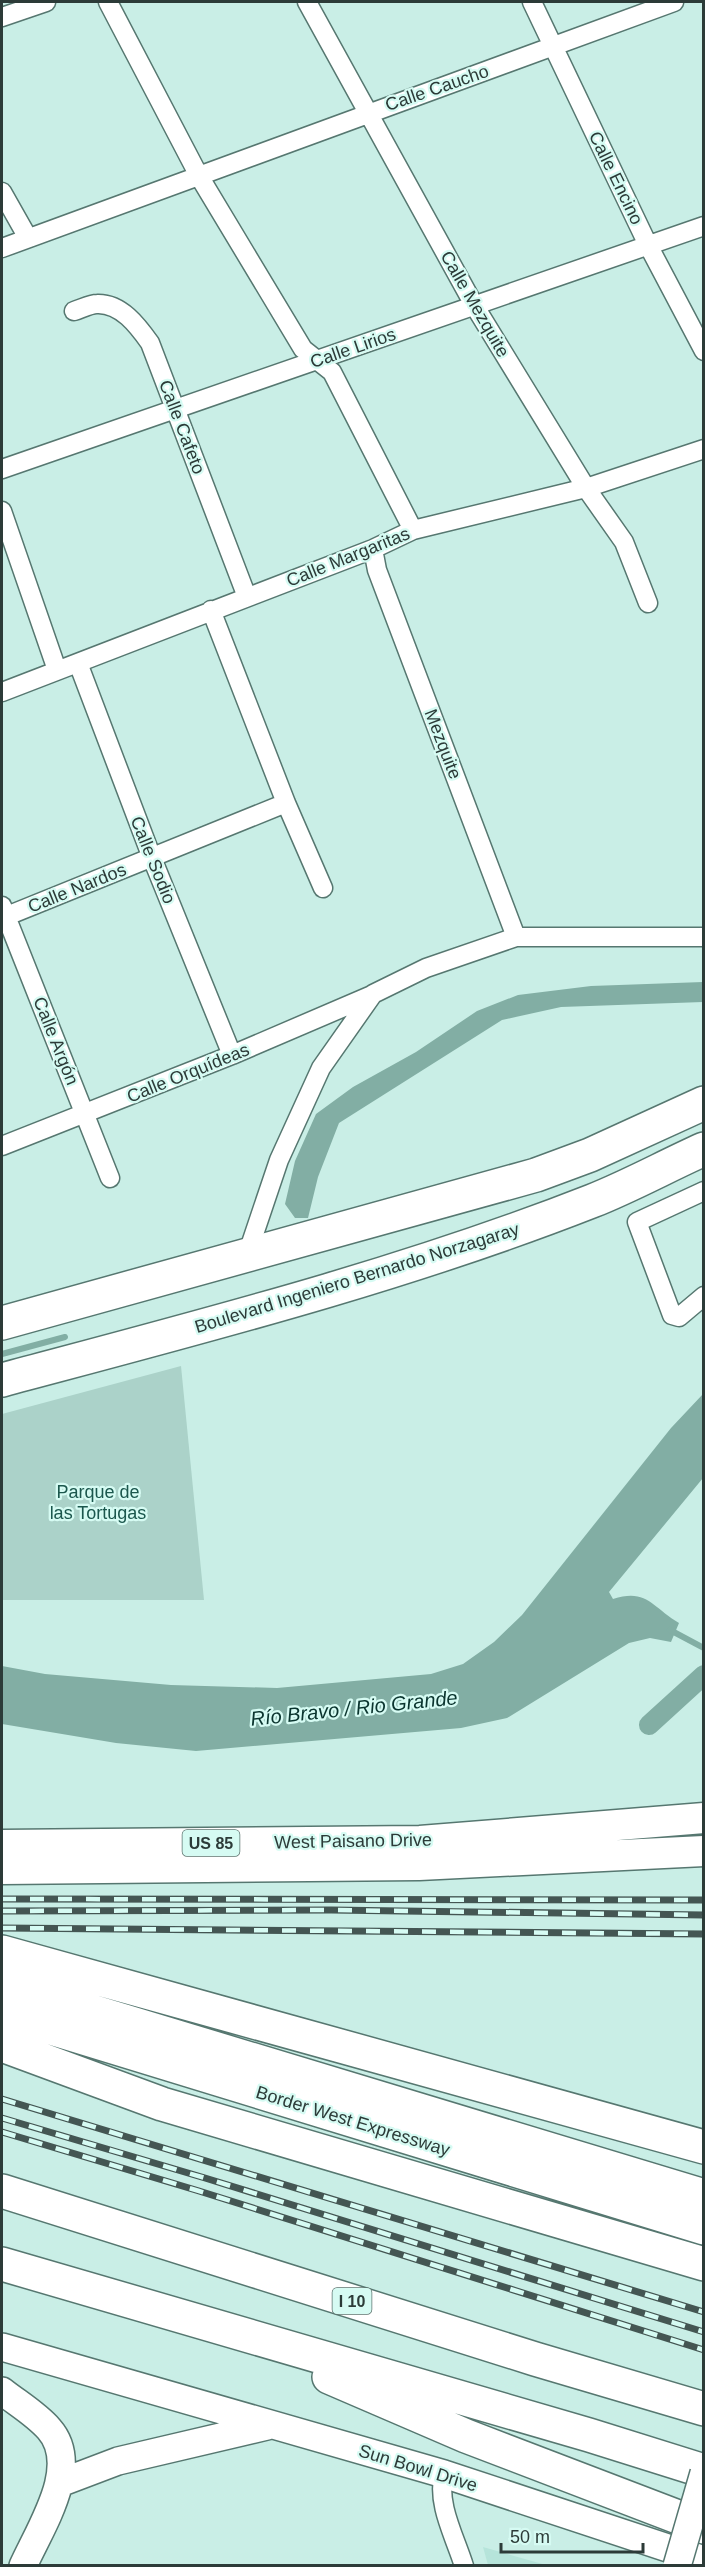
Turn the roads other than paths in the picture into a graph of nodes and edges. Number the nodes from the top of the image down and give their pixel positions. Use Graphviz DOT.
graph roads {
  1 [pos="46,2"];
  2 [pos="108,2"];
  3 [pos="307,2"];
  4 [pos="532,2"];
  5 [pos="674,2"];
  6 [pos="2,17"];
  7 [pos="553,47"];
  8 [pos="368,112"];
  9 [pos="200,176"];
  10 [pos="2,192"];
  11 [pos="704,226"];
  12 [pos="27,238"];
  13 [pos="648,245"];
  14 [pos="2,248"];
  15 [pos="474,305"];
  16 [pos="74,311"];
  17 [pos="704,351"];
  18 [pos="319,360"];
  19 [pos="175,409"];
  20 [pos="704,448"];
  21 [pos="2,469"];
  22 [pos="586,488"];
  23 [pos="2,511"];
  24 [pos="413,530"];
  25 [pos="373,549"];
  26 [pos="247,597"];
  27 [pos="648,603"];
  28 [pos="211,610"];
  29 [pos="78,663"];
  30 [pos="57,670"];
  31 [pos="2,692"];
  32 [pos="286,803"];
  33 [pos="152,858"];
  34 [pos="323,888"];
  35 [pos="3,913"];
  36 [pos="516,937"];
  37 [pos="704,937"];
  38 [pos="373,994"];
  39 [pos="232,1055"];
  40 [pos="704,1103"];
  41 [pos="86,1115"];
  42 [pos="665,1121"];
  43 [pos="2,1146"];
  44 [pos="692,1154"];
  45 [pos="110,1178"];
  46 [pos="704,1191"];
  47 [pos="247,1255"];
  48 [pos="704,1296"];
  49 [pos="2,1323"];
  50 [pos="2,1380"];
  51 [pos="704,1818"];
  52 [pos="2,1845"];
  53 [pos="704,1851"];
  54 [pos="420,1853"];
  55 [pos="2,1869"];
  56 [pos="2,1952"];
  57 [pos="2,1984"];
  58 [pos="2,2013"];
  59 [pos="79,2023"];
  60 [pos="2,2045"];
  61 [pos="704,2147"];
  62 [pos="2,2191"];
  63 [pos="704,2196"];
  64 [pos="704,2228"];
  65 [pos="2,2264"];
  66 [pos="704,2264"];
  67 [pos="192,2319"];
  68 [pos="2,2347"];
  69 [pos="2,2391"];
  70 [pos="704,2409"];
  71 [pos="268,2425"];
  72 [pos="704,2472"];
  73 [pos="444,2474"];
  74 [pos="60,2483"];
  75 [pos="704,2527"];
  76 [pos="704,2560"];
  77 [pos="23,2565"];
  78 [pos="464,2565"];
  79 [pos="677,2565"];
  1 -- 6 [label="street"];
  2 -- 9 [label="street"];
  3 -- 8 [label="street, Calle Mezquite"];
  4 -- 7 [label="street, Calle Encino"];
  5 -- 7 [label="street, Calle Caucho"];
  7 -- 8 [label="street, Calle Caucho"];
  7 -- 13 [label="street, Calle Encino"];
  8 -- 9 [label="street, Calle Caucho"];
  8 -- 15 [label="street, Calle Mezquite"];
  9 -- 12 [label="street, Calle Caucho"];
  9 -- 18 [label="street"];
  10 -- 12 [label="street"];
  11 -- 13 [label="street, Calle Lirios"];
  12 -- 14 [label="street, Calle Caucho"];
  13 -- 15 [label="street, Calle Lirios"];
  13 -- 17 [label="street, Calle Encino"];
  15 -- 18 [label="street, Calle Lirios"];
  15 -- 22 [label="street, Calle Mezquite"];
  16 -- 19 [label="street, Calle Cafeto"];
  18 -- 19 [label="street, Calle Lirios"];
  18 -- 24 [label="street"];
  19 -- 21 [label="street, Calle Lirios"];
  19 -- 26 [label="street, Calle Cafeto"];
  20 -- 22 [label="street, Calle Margaritas"];
  22 -- 24 [label="street, Calle Margaritas"];
  22 -- 27 [label="street, Calle Mezquite"];
  23 -- 30 [label="street"];
  24 -- 25 [label="street, Calle Margaritas"];
  25 -- 26 [label="street, Calle Margaritas"];
  25 -- 36 [label="street, Mezquite"];
  26 -- 28 [label="street, Calle Margaritas"];
  28 -- 29 [label="street, Calle Margaritas"];
  28 -- 32 [label="street"];
  29 -- 30 [label="street, Calle Margaritas"];
  29 -- 33 [label="street, Calle Sodio"];
  30 -- 31 [label="street, Calle Margaritas"];
  32 -- 33 [label="street, Calle Nardos"];
  32 -- 34 [label="street"];
  33 -- 35 [label="street, Calle Nardos"];
  33 -- 39 [label="street, Calle Sodio"];
  35 -- 41 [label="street, Calle Argón"];
  36 -- 37 [label="street, Calle Orquídeas"];
  36 -- 38 [label="street, Calle Orquídeas"];
  38 -- 39 [label="street, Calle Orquídeas"];
  38 -- 47 [label="street, Calle Orquídeas"];
  39 -- 41 [label="street, Calle Orquídeas"];
  40 -- 42 [label="highway"];
  41 -- 43 [label="street, Calle Orquídeas"];
  41 -- 45 [label="street, Calle Argón"];
  42 -- 44 [label="highway"];
  42 -- 47 [label="highway"];
  44 -- 50 [label="highway, Boulevard Ingeniero Bernardo Norzagaray"];
  46 -- 48 [label="street"];
  47 -- 49 [label="highway"];
  51 -- 54 [label="main road, West Paisano Drive / US 85"];
  52 -- 54 [label="main road, West Paisano Drive / US 85"];
  53 -- 54 [label="main road, West Paisano Drive / US 85"];
  54 -- 55 [label="main road, West Paisano Drive / US 85"];
  56 -- 61 [label="highway"];
  57 -- 59 [label="highway, Border West Expressway"];
  58 -- 59 [label="highway, Border West Expressway"];
  59 -- 63 [label="highway, Border West Expressway"];
  59 -- 64 [label="highway, Border West Expressway"];
  60 -- 66 [label="highway"];
  62 -- 70 [label="highway, I 10"];
  65 -- 67 [label="highway"];
  67 -- 72 [label="highway"];
  67 -- 75 [label="highway"];
  68 -- 71 [label="street, Sun Bowl Drive"];
  69 -- 74 [label="street"];
  71 -- 73 [label="street, Sun Bowl Drive"];
  71 -- 74 [label="street"];
  72 -- 79 [label="street, bridge"];
  73 -- 76 [label="street, Sun Bowl Drive"];
  73 -- 78 [label="street"];
  74 -- 77 [label="street"];
}
